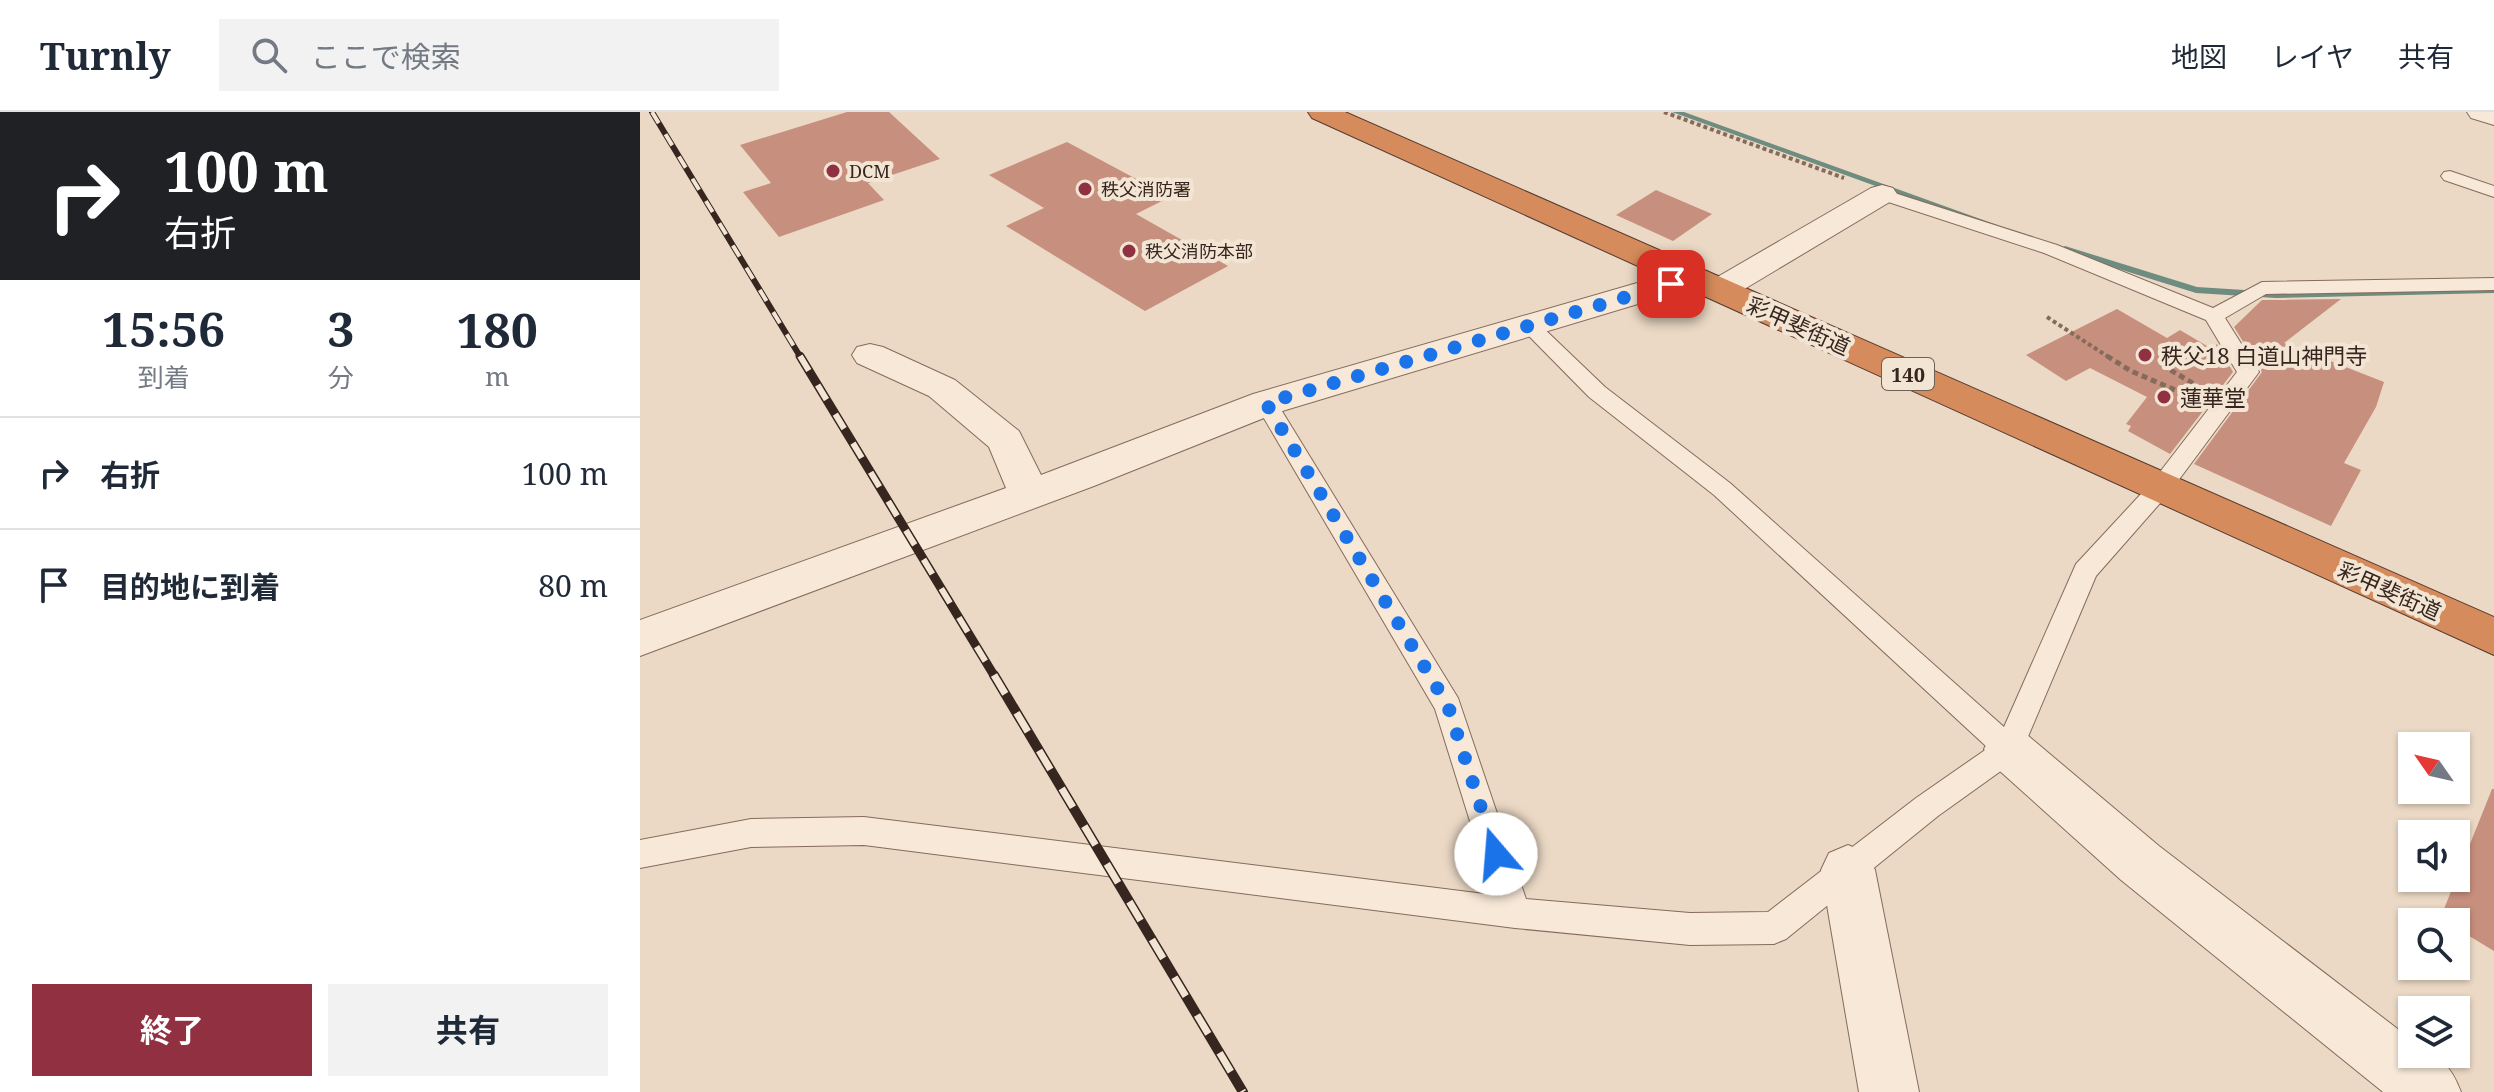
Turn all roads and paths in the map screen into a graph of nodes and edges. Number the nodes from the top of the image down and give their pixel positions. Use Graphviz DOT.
graph roads {
  1 [pos="1323,112"];
  2 [pos="1664,112"];
  3 [pos="2481,112"];
  4 [pos="2494,117"];
  5 [pos="2450,176"];
  6 [pos="2494,192"];
  7 [pos="1882,194"];
  8 [pos="1704,284"];
  9 [pos="2494,284"];
  10 [pos="2214,316"];
  11 [pos="2047,317"];
  12 [pos="1530,326"];
  13 [pos="870,355"];
  14 [pos="2162,365"];
  15 [pos="2194,384"];
  16 [pos="1266,403"];
  17 [pos="2218,412"];
  18 [pos="2161,487"];
  19 [pos="1029,494"];
  20 [pos="2494,637"];
  21 [pos="640,638"];
  22 [pos="2009,749"];
  23 [pos="640,854"];
  24 [pos="1848,870"];
  25 [pos="1515,913"];
  26 [pos="1889,1092"];
  27 [pos="2431,1092"];
  1 -- 8 [label="highway, 彩甲斐街道 / 140"];
  2 -- 7 [label="path"];
  3 -- 4 [label="street"];
  5 -- 6 [label="lane"];
  7 -- 8 [label="street"];
  7 -- 10 [label="lane"];
  8 -- 12 [label="street"];
  8 -- 18 [label="highway, 彩甲斐街道 / 140"];
  9 -- 10 [label="lane"];
  10 -- 17 [label="lane"];
  11 -- 17 [label="path"];
  12 -- 16 [label="street"];
  12 -- 22 [label="lane"];
  13 -- 19 [label="street"];
  14 -- 15 [label="path"];
  16 -- 19 [label="street"];
  16 -- 25 [label="lane"];
  17 -- 18 [label="lane"];
  18 -- 20 [label="highway, 彩甲斐街道 / 140"];
  18 -- 22 [label="lane"];
  19 -- 21 [label="street"];
  22 -- 24 [label="lane"];
  22 -- 27 [label="street"];
  23 -- 25 [label="lane"];
  24 -- 25 [label="lane"];
  24 -- 26 [label="street"];
}
